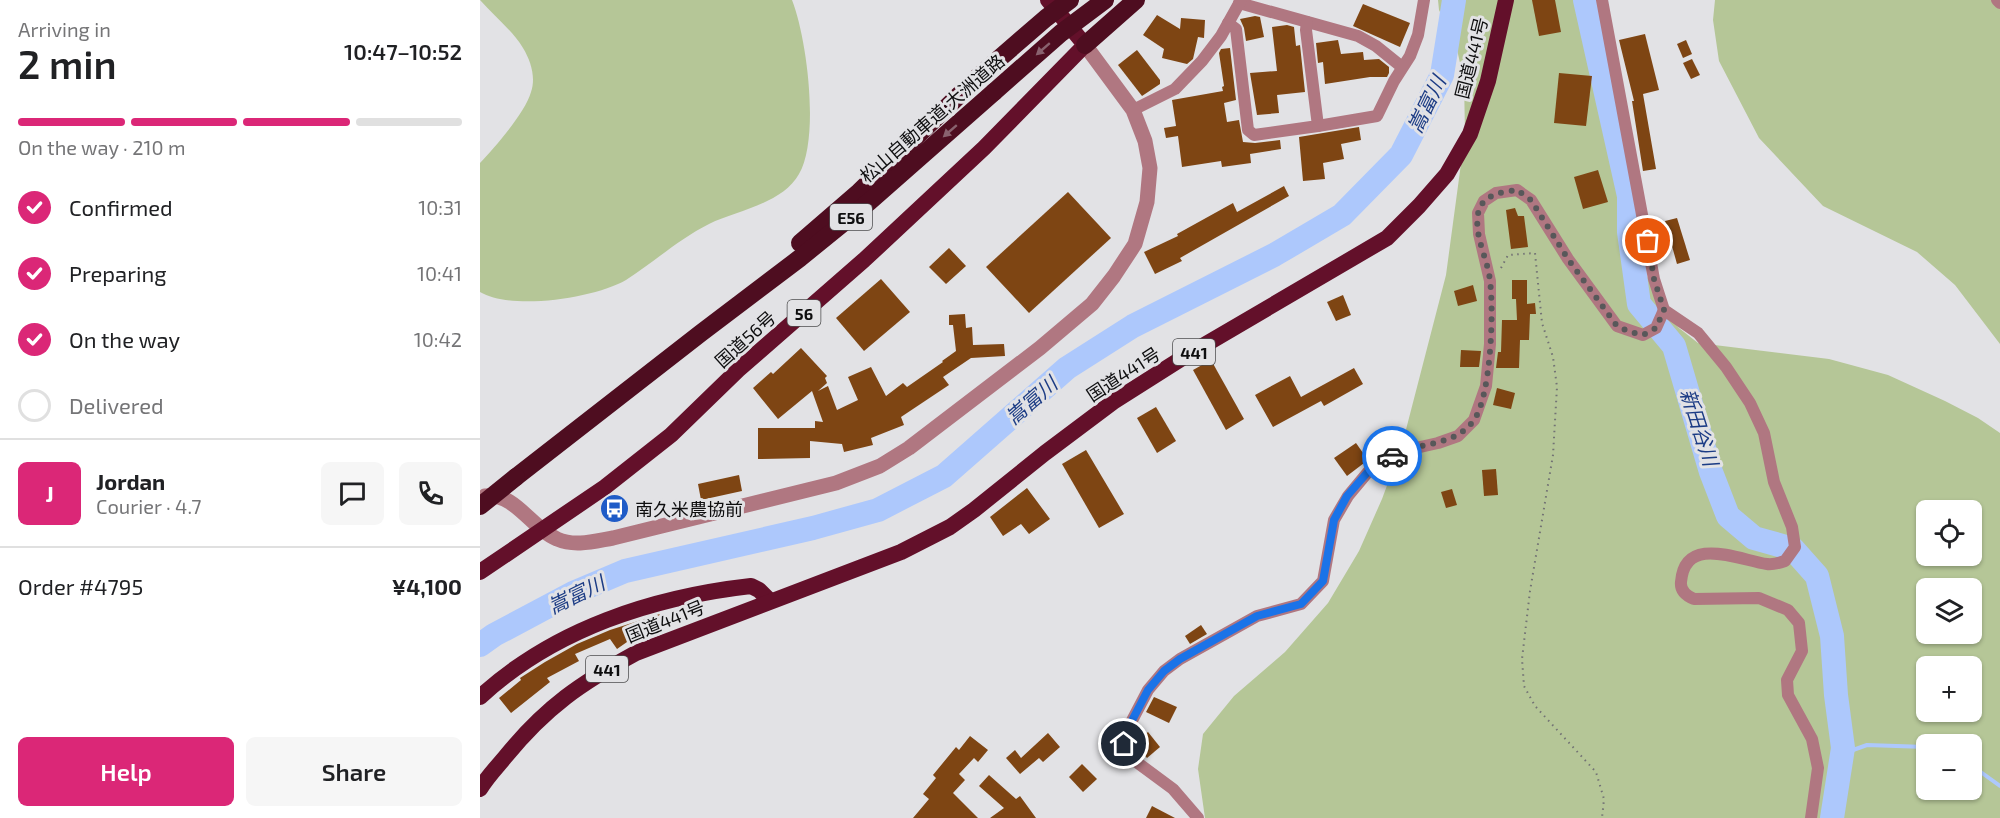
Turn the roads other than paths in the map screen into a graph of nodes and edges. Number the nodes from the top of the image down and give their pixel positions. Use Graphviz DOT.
graph roads {
  1 [pos="1048,0"];
  2 [pos="1070,0"];
  3 [pos="1103,0"];
  4 [pos="1136,0"];
  5 [pos="1424,0"];
  6 [pos="1506,0"];
  7 [pos="1602,0"];
  8 [pos="1996,0"];
  9 [pos="1240,1"];
  10 [pos="2000,3"];
  11 [pos="1307,22"];
  12 [pos="1228,23"];
  13 [pos="1085,45"];
  14 [pos="1402,67"];
  15 [pos="1133,110"];
  16 [pos="1318,126"];
  17 [pos="1664,310"];
  18 [pos="701,333"];
  19 [pos="480,496"];
  20 [pos="480,506"];
  21 [pos="542,529"];
  22 [pos="502,557"];
  23 [pos="480,572"];
  24 [pos="480,579"];
  25 [pos="770,601"];
  26 [pos="480,697"];
  27 [pos="480,789"];
  28 [pos="1198,818"];
  29 [pos="1811,818"];
  1 -- 13 [label="highway"];
  2 -- 18 [label="highway, 松山自動車道;大洲道路 / E56, bridge"];
  3 -- 13 [label="highway"];
  3 -- 18 [label="highway, 松山自動車道;大洲道路 / E56, one-way, bridge"];
  4 -- 13 [label="highway"];
  5 -- 14 [label="street"];
  6 -- 25 [label="highway, 国道441号 / 441"];
  7 -- 17 [label="street"];
  8 -- 10 [label="street"];
  9 -- 11 [label="street"];
  9 -- 12 [label="street"];
  11 -- 14 [label="street"];
  11 -- 16 [label="street"];
  12 -- 15 [label="street"];
  12 -- 16 [label="street"];
  13 -- 15 [label="street"];
  13 -- 21 [label="highway, 国道56号 / 56"];
  14 -- 16 [label="street"];
  15 -- 21 [label="street"];
  17 -- 28 [label="street"];
  17 -- 29 [label="street"];
  18 -- 20 [label="highway, 松山自動車道;大洲道路 / E56, bridge"];
  19 -- 21 [label="street"];
  21 -- 22 [label="highway, 国道56号 / 56"];
  22 -- 23 [label="highway, 国道56号 / 56"];
  22 -- 24 [label="highway, 国道56号 / 56"];
  25 -- 26 [label="highway, 国道441号 / 441"];
  25 -- 27 [label="highway, 国道441号 / 441"];
}
